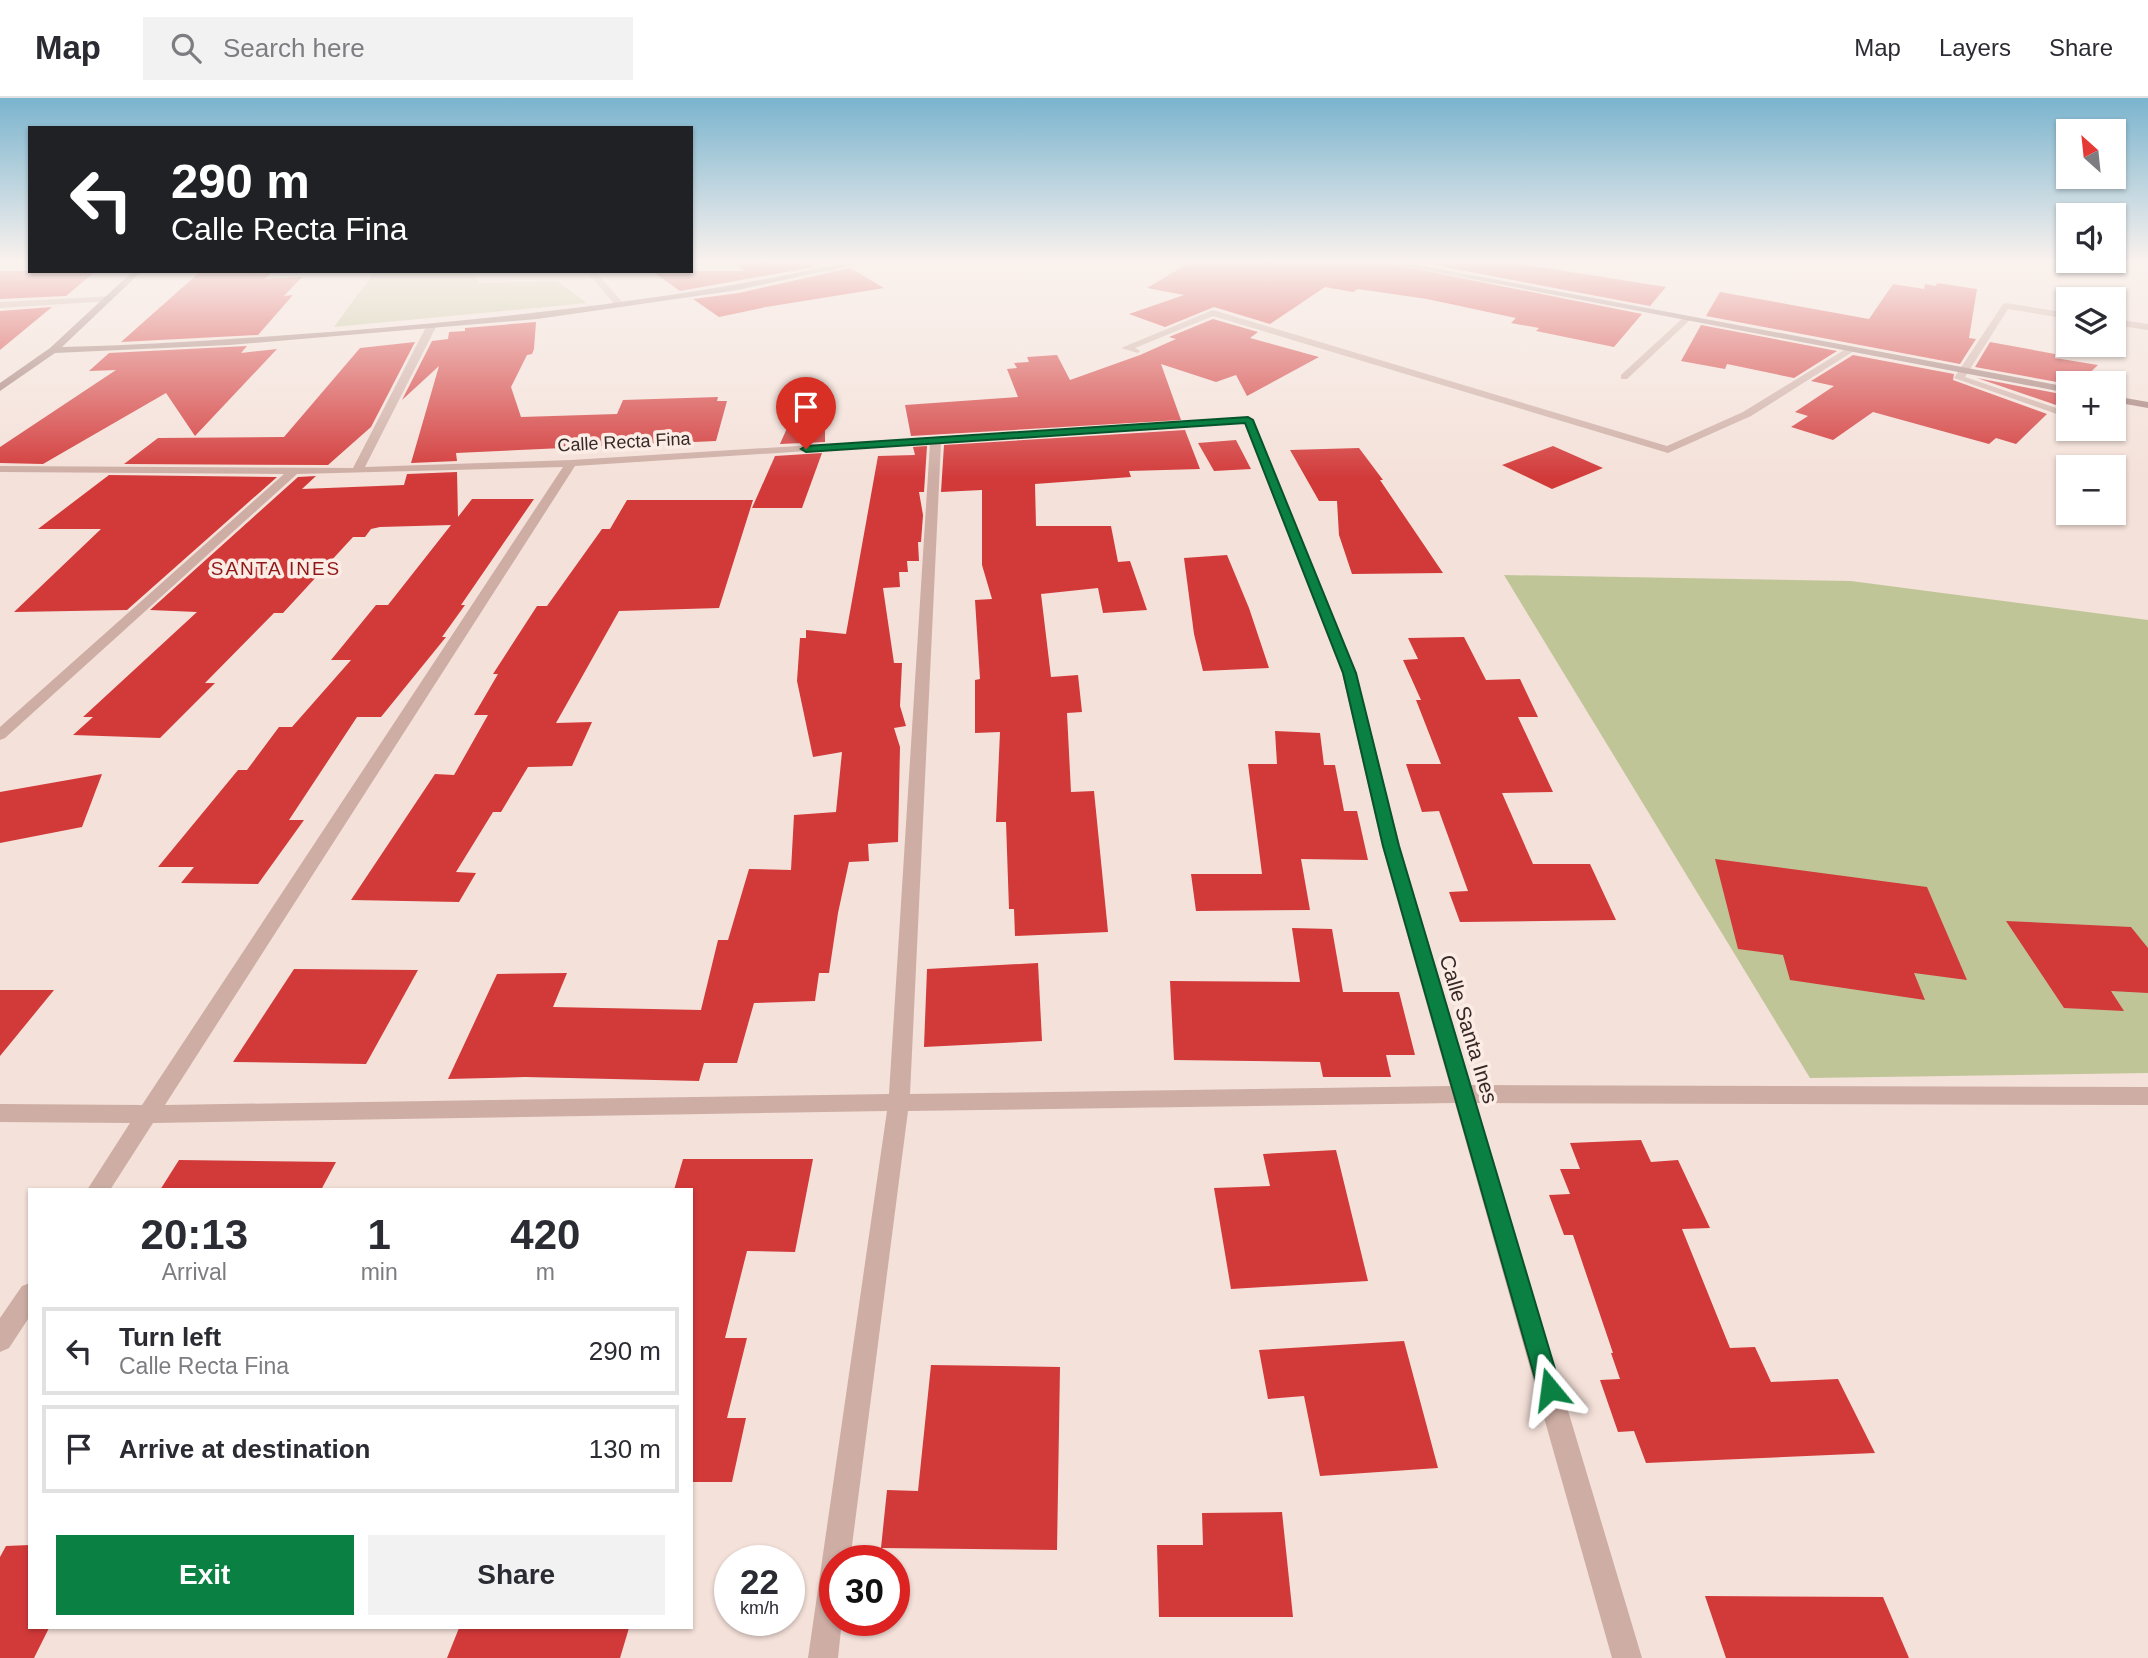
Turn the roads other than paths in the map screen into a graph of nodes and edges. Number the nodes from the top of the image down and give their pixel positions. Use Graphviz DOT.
graph roads {
  1 [pos="72,333"];
  2 [pos="349,333"];
  3 [pos="428,333"];
  4 [pos="1164,333"];
  5 [pos="1279,333"];
  6 [pos="1672,333"];
  7 [pos="1766,333"];
  8 [pos="1989,333"];
  9 [pos="1852,349"];
  10 [pos="53,350"];
  11 [pos="1135,351"];
  12 [pos="1964,371"];
  13 [pos="1624,377"];
  14 [pos="0,388"];
  15 [pos="2056,388"];
  16 [pos="2126,401"];
  17 [pos="2148,405"];
  18 [pos="2056,411"];
  19 [pos="1248,420"];
  20 [pos="936,440"];
  21 [pos="570,463"];
  22 [pos="0,470"];
  23 [pos="294,471"];
  24 [pos="357,471"];
  25 [pos="0,735"];
  26 [pos="1465,1094"];
  27 [pos="2148,1096"];
  28 [pos="898,1102"];
  29 [pos="0,1113"];
  30 [pos="147,1114"];
  31 [pos="99,1188"];
  32 [pos="28,1297"];
  33 [pos="0,1340"];
  34 [pos="838,1545"];
  35 [pos="825,1636"];
  36 [pos="822,1658"];
  37 [pos="1627,1658"];
  1 -- 10 [label="main road"];
  2 -- 10 [label="main road"];
  3 -- 24 [label="street"];
  4 -- 11 [label="street"];
  5 -- 9 [label="street"];
  6 -- 13 [label="street"];
  7 -- 9 [label="main road"];
  8 -- 12 [label="street"];
  9 -- 12 [label="main road"];
  10 -- 14 [label="main road"];
  12 -- 15 [label="main road"];
  12 -- 18 [label="street"];
  16 -- 17 [label="main road"];
  19 -- 20 [label="street, Calle Recta Fina"];
  19 -- 26 [label="street, Calle Santa Ines"];
  20 -- 21 [label="street, Calle Recta Fina"];
  20 -- 28 [label="street"];
  21 -- 24 [label="street, Calle Recta Fina"];
  21 -- 30 [label="street"];
  22 -- 23 [label="street, Calle Recta Fina"];
  23 -- 24 [label="street, Calle Recta Fina"];
  23 -- 25 [label="street"];
  26 -- 27 [label="street"];
  26 -- 28 [label="street"];
  26 -- 37 [label="street, Calle Santa Ines"];
  28 -- 30 [label="street"];
  28 -- 34 [label="street"];
  29 -- 30 [label="street"];
  30 -- 31 [label="street"];
  32 -- 33 [label="street"];
  35 -- 36 [label="street"];
}
